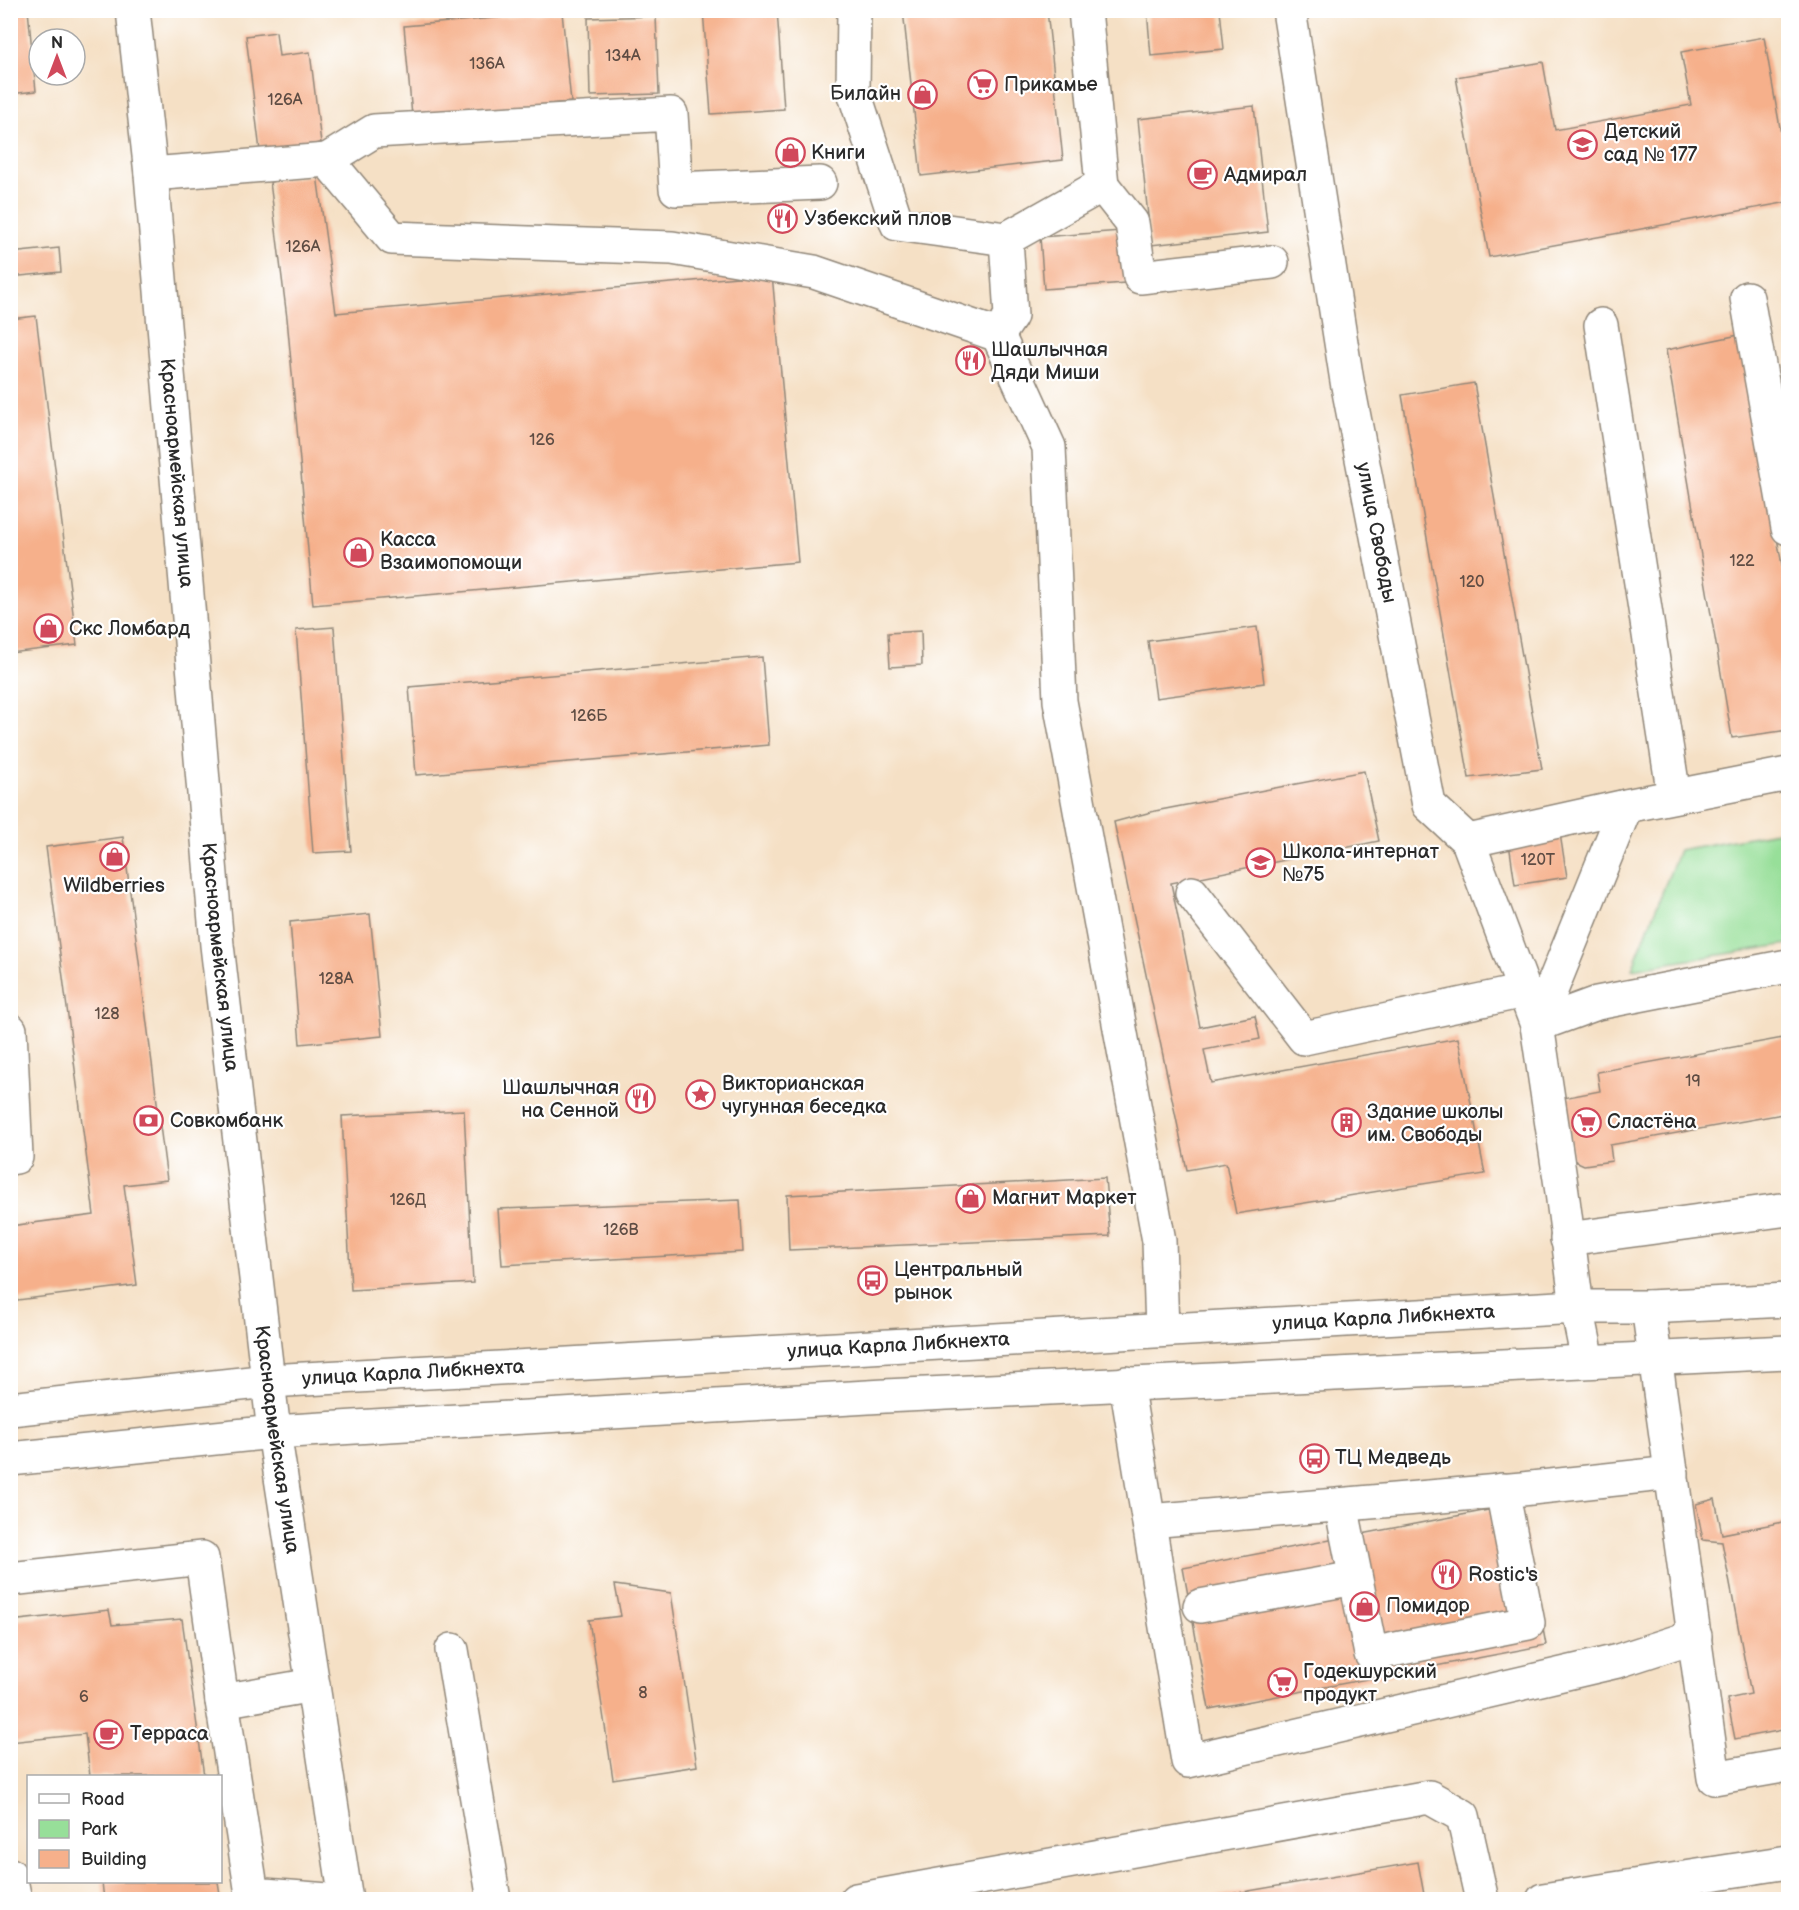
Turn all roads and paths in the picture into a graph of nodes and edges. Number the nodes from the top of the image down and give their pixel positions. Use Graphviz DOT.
graph roads {
  1 [pos="133,10"];
  2 [pos="854,10"];
  3 [pos="1085,10"];
  4 [pos="1290,10"];
  5 [pos="327,160"];
  6 [pos="151,174"];
  7 [pos="820,183"];
  8 [pos="1102,185"];
  9 [pos="1006,239"];
  10 [pos="1272,262"];
  11 [pos="1747,298"];
  12 [pos="1601,325"];
  13 [pos="998,335"];
  14 [pos="1788,528"];
  15 [pos="1788,774"];
  16 [pos="1674,796"];
  17 [pos="1626,806"];
  18 [pos="1468,841"];
  19 [pos="1192,893"];
  20 [pos="1788,966"];
  21 [pos="1524,991"];
  22 [pos="1537,1025"];
  23 [pos="10,1030"];
  24 [pos="10,1158"];
  25 [pos="1788,1209"];
  26 [pos="1567,1239"];
  27 [pos="1788,1300"];
  28 [pos="1577,1307"];
  29 [pos="1648,1307"];
  30 [pos="1162,1330"];
  31 [pos="1788,1352"];
  32 [pos="1654,1358"];
  33 [pos="1588,1361"];
  34 [pos="268,1381"];
  35 [pos="1126,1383"];
  36 [pos="10,1409"];
  37 [pos="274,1432"];
  38 [pos="10,1459"];
  39 [pos="1672,1473"];
  40 [pos="1502,1490"];
  41 [pos="1341,1505"];
  42 [pos="1149,1521"];
  43 [pos="1355,1578"];
  44 [pos="10,1579"];
  45 [pos="1200,1606"];
  46 [pos="1695,1636"];
  47 [pos="452,1650"];
  48 [pos="313,1685"];
  49 [pos="222,1701"];
  50 [pos="1788,1765"];
  51 [pos="1788,1862"];
  52 [pos="10,1875"];
  53 [pos="15,1899"];
  54 [pos="328,1899"];
  55 [pos="346,1899"];
  56 [pos="495,1899"];
  57 [pos="856,1899"];
  58 [pos="1482,1899"];
  59 [pos="1543,1899"];
  1 -- 6 [label="main road, Красноармейская улица"];
  2 -- 9 [label="main road"];
  3 -- 8 [label="main road"];
  4 -- 18 [label="main road, улица Свободы"];
  5 -- 6 [label="main road"];
  5 -- 7 [label="main road"];
  5 -- 13 [label="main road"];
  6 -- 34 [label="main road, Красноармейская улица"];
  8 -- 9 [label="main road"];
  8 -- 10 [label="main road"];
  9 -- 13 [label="main road"];
  11 -- 14 [label="main road"];
  12 -- 16 [label="main road"];
  13 -- 30 [label="main road"];
  15 -- 16 [label="main road"];
  16 -- 17 [label="main road"];
  17 -- 18 [label="main road"];
  17 -- 22 [label="main road"];
  18 -- 21 [label="main road, улица Свободы"];
  19 -- 21 [label="main road"];
  20 -- 22 [label="main road"];
  21 -- 22 [label="main road, улица Свободы"];
  22 -- 26 [label="main road, улица Свободы"];
  23 -- 24 [label="main road"];
  25 -- 26 [label="main road"];
  26 -- 28 [label="main road, улица Свободы"];
  27 -- 29 [label="main road, улица Карла Либкнехта"];
  28 -- 29 [label="main road, улица Карла Либкнехта"];
  28 -- 30 [label="main road, улица Карла Либкнехта"];
  28 -- 33 [label="main road, улица Свободы"];
  29 -- 32 [label="main road"];
  30 -- 34 [label="main road, улица Карла Либкнехта"];
  31 -- 32 [label="main road"];
  32 -- 33 [label="main road"];
  32 -- 39 [label="main road"];
  33 -- 35 [label="main road"];
  34 -- 36 [label="main road, улица Карла Либкнехта"];
  34 -- 37 [label="main road, Красноармейская улица"];
  35 -- 37 [label="main road"];
  35 -- 42 [label="main road"];
  37 -- 38 [label="main road"];
  37 -- 48 [label="main road, Красноармейская улица"];
  39 -- 40 [label="main road"];
  39 -- 46 [label="main road"];
  40 -- 41 [label="main road"];
  40 -- 43 [label="main road"];
  41 -- 42 [label="main road"];
  41 -- 43 [label="main road"];
  42 -- 46 [label="main road"];
  43 -- 45 [label="main road"];
  44 -- 49 [label="main road"];
  46 -- 50 [label="main road"];
  47 -- 56 [label="main road"];
  48 -- 49 [label="main road"];
  48 -- 55 [label="main road, Красноармейская улица"];
  49 -- 54 [label="main road"];
  51 -- 59 [label="main road"];
  52 -- 53 [label="main road"];
  57 -- 58 [label="main road"];
}
